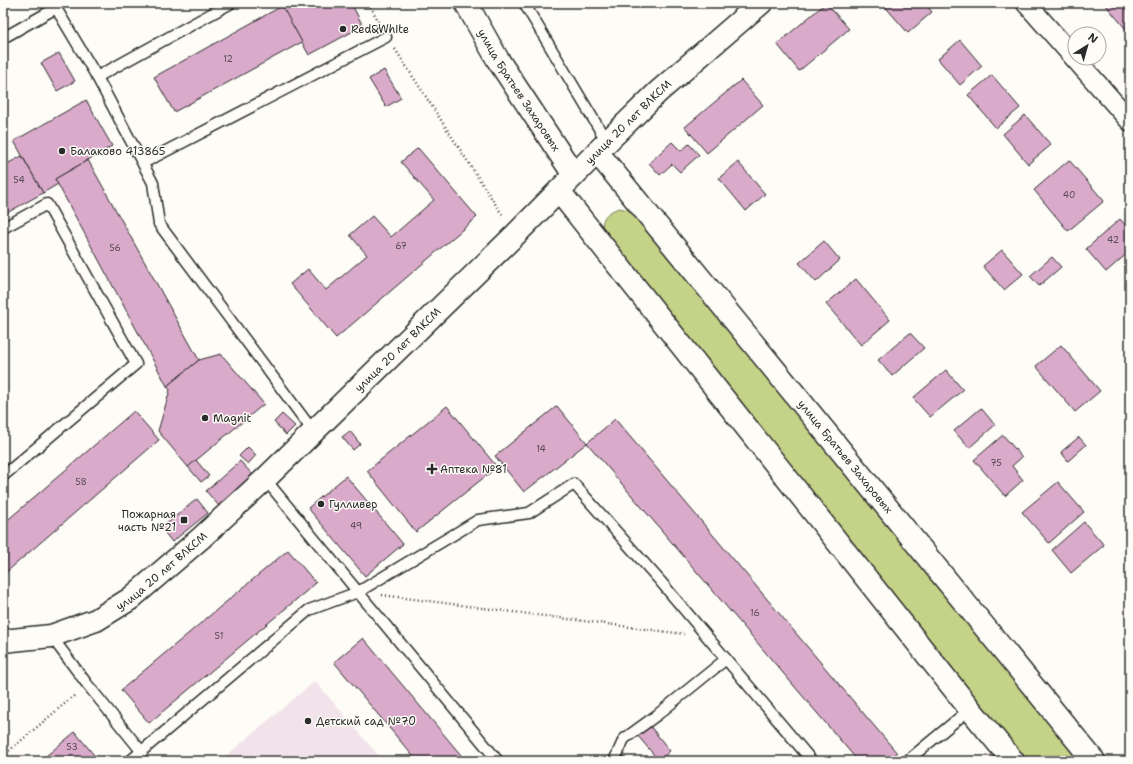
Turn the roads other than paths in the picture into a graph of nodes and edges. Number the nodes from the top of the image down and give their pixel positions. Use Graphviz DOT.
graph roads {
  1 [pos="231,3"];
  2 [pos="466,3"];
  3 [pos="524,3"];
  4 [pos="761,3"];
  5 [pos="1026,3"];
  6 [pos="386,37"];
  7 [pos="3,38"];
  8 [pos="97,77"];
  9 [pos="1130,121"];
  10 [pos="602,147"];
  11 [pos="143,163"];
  12 [pos="574,175"];
  13 [pos="559,191"];
  14 [pos="3,228"];
  15 [pos="313,431"];
  16 [pos="3,476"];
  17 [pos="265,479"];
  18 [pos="358,592"];
  19 [pos="51,636"];
  20 [pos="3,641"];
  21 [pos="726,659"];
  22 [pos="970,709"];
  23 [pos="142,752"];
  24 [pos="130,761"];
  25 [pos="498,761"];
  26 [pos="614,761"];
  27 [pos="812,761"];
  28 [pos="907,761"];
  29 [pos="1013,761"];
  30 [pos="1094,761"];
  1 -- 8 [label="lane"];
  2 -- 12 [label="main road, улица Братьев Захаровых"];
  3 -- 10 [label="lane"];
  4 -- 10 [label="main road, улица 20 лет ВЛКСМ"];
  5 -- 9 [label="street"];
  6 -- 11 [label="lane"];
  7 -- 8 [label="lane"];
  8 -- 11 [label="lane"];
  10 -- 12 [label="main road, улица 20 лет ВЛКСМ"];
  10 -- 30 [label="main road, улица Братьев Захаровых"];
  11 -- 15 [label="lane"];
  12 -- 13 [label="main road, улица 20 лет ВЛКСМ"];
  13 -- 15 [label="main road, улица 20 лет ВЛКСМ"];
  13 -- 22 [label="main road"];
  14 -- 16 [label="lane"];
  15 -- 17 [label="main road, улица 20 лет ВЛКСМ"];
  17 -- 18 [label="lane"];
  17 -- 19 [label="main road, улица 20 лет ВЛКСМ"];
  18 -- 21 [label="lane"];
  18 -- 23 [label="lane"];
  18 -- 25 [label="lane"];
  19 -- 20 [label="main road, улица 20 лет ВЛКСМ"];
  19 -- 23 [label="lane"];
  21 -- 26 [label="lane"];
  21 -- 27 [label="lane"];
  22 -- 28 [label="lane"];
  22 -- 29 [label="main road"];
  23 -- 24 [label="lane"];
}
